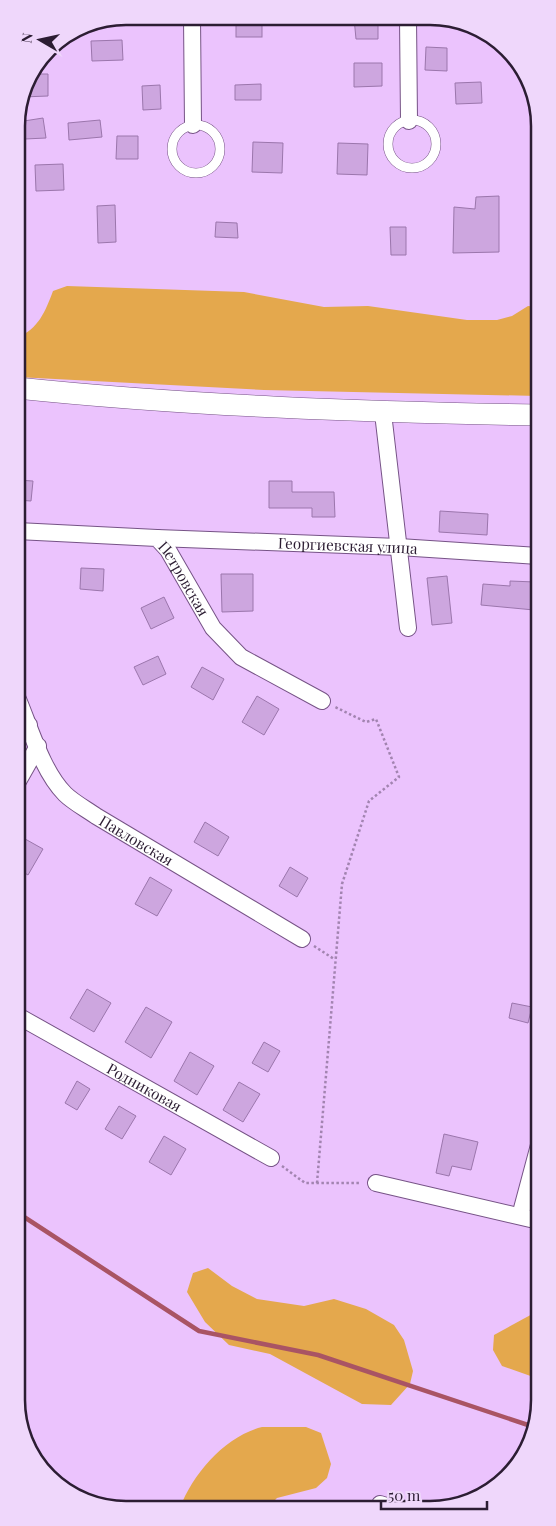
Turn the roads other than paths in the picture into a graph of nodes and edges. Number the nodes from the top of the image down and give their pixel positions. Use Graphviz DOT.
graph roads {
  1 [pos="192,25"];
  2 [pos="408,25"];
  3 [pos="409,121"];
  4 [pos="193,125"];
  5 [pos="25,389"];
  6 [pos="383,413"];
  7 [pos="531,415"];
  8 [pos="25,531"];
  9 [pos="157,538"];
  10 [pos="399,547"];
  11 [pos="531,556"];
  12 [pos="408,628"];
  13 [pos="322,700"];
  14 [pos="25,716"];
  15 [pos="29,725"];
  16 [pos="25,730"];
  17 [pos="38,746"];
  18 [pos="25,770"];
  19 [pos="302,939"];
  20 [pos="25,1020"];
  21 [pos="271,1158"];
  22 [pos="531,1175"];
  23 [pos="376,1183"];
  24 [pos="520,1216"];
  25 [pos="531,1218"];
  1 -- 4 [label="street"];
  2 -- 3 [label="street"];
  3 -- 3 [label="lane"];
  4 -- 4 [label="lane"];
  5 -- 6 [label="street"];
  6 -- 7 [label="street"];
  6 -- 10 [label="street"];
  8 -- 9 [label="street, Петровская"];
  9 -- 10 [label="street, Георгиевская улица"];
  9 -- 13 [label="street, Петровская"];
  10 -- 11 [label="street, Георгиевская улица"];
  10 -- 12 [label="street"];
  14 -- 15 [label="street, Павловская"];
  15 -- 16 [label="street"];
  15 -- 17 [label="street, Павловская"];
  17 -- 18 [label="street"];
  17 -- 19 [label="street, Павловская"];
  20 -- 21 [label="street, Родниковая"];
  22 -- 24 [label="street"];
  23 -- 24 [label="street"];
  24 -- 25 [label="street"];
}
